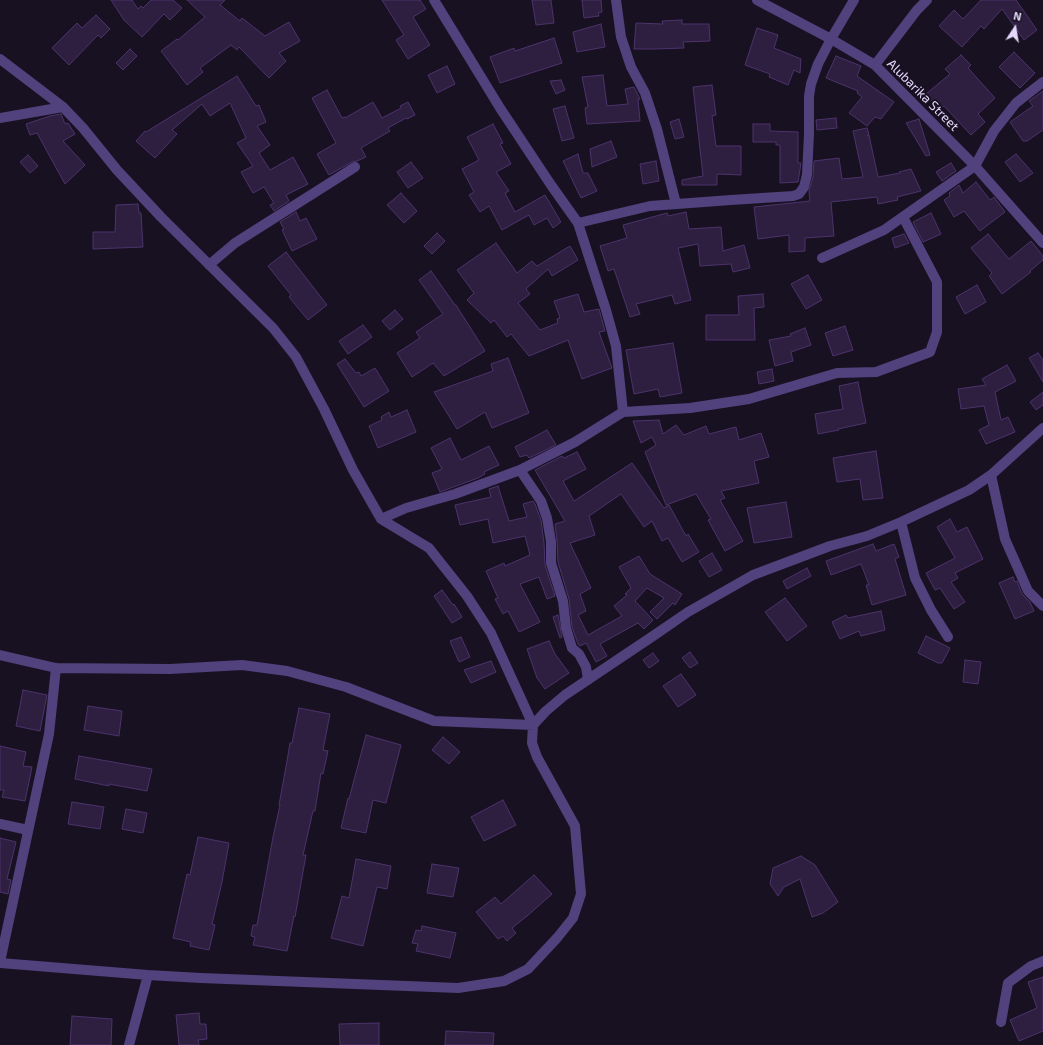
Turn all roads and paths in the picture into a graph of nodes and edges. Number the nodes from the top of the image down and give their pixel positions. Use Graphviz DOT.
graph roads {
  1 [pos="434,0"];
  2 [pos="616,0"];
  3 [pos="757,0"];
  4 [pos="854,0"];
  5 [pos="927,0"];
  6 [pos="831,39"];
  7 [pos="0,59"];
  8 [pos="874,65"];
  9 [pos="1043,82"];
  10 [pos="63,107"];
  11 [pos="0,118"];
  12 [pos="975,166"];
  13 [pos="355,167"];
  14 [pos="676,204"];
  15 [pos="903,217"];
  16 [pos="578,224"];
  17 [pos="1043,243"];
  18 [pos="822,258"];
  19 [pos="209,265"];
  20 [pos="623,412"];
  21 [pos="1043,428"];
  22 [pos="520,470"];
  23 [pos="991,475"];
  24 [pos="381,518"];
  25 [pos="901,522"];
  26 [pos="1043,606"];
  27 [pos="948,637"];
  28 [pos="0,655"];
  29 [pos="56,668"];
  30 [pos="588,680"];
  31 [pos="533,725"];
  32 [pos="0,824"];
  33 [pos="28,830"];
  34 [pos="1043,961"];
  35 [pos="0,962"];
  36 [pos="148,975"];
  37 [pos="1001,1022"];
  38 [pos="129,1045"];
  1 -- 16 [label="street"];
  2 -- 14 [label="street"];
  3 -- 6 [label="street, Alubarika Street"];
  4 -- 6 [label="street"];
  5 -- 8 [label="street"];
  6 -- 8 [label="street, Alubarika Street"];
  6 -- 14 [label="street"];
  7 -- 10 [label="street"];
  8 -- 12 [label="street, Alubarika Street"];
  9 -- 12 [label="street"];
  10 -- 11 [label="street"];
  10 -- 19 [label="street"];
  12 -- 15 [label="street"];
  12 -- 17 [label="street, Alubarika Street"];
  13 -- 19 [label="street"];
  14 -- 16 [label="street"];
  15 -- 18 [label="street"];
  15 -- 20 [label="street"];
  16 -- 20 [label="street"];
  19 -- 24 [label="street"];
  20 -- 22 [label="street"];
  21 -- 23 [label="street"];
  22 -- 24 [label="street"];
  22 -- 30 [label="street"];
  23 -- 25 [label="street"];
  23 -- 26 [label="street"];
  24 -- 31 [label="street"];
  25 -- 27 [label="street"];
  25 -- 30 [label="street"];
  28 -- 29 [label="street"];
  29 -- 31 [label="street"];
  29 -- 33 [label="street"];
  30 -- 31 [label="street"];
  31 -- 36 [label="street"];
  32 -- 33 [label="street"];
  33 -- 35 [label="street"];
  34 -- 37 [label="street"];
  35 -- 36 [label="street"];
  36 -- 38 [label="street"];
}
